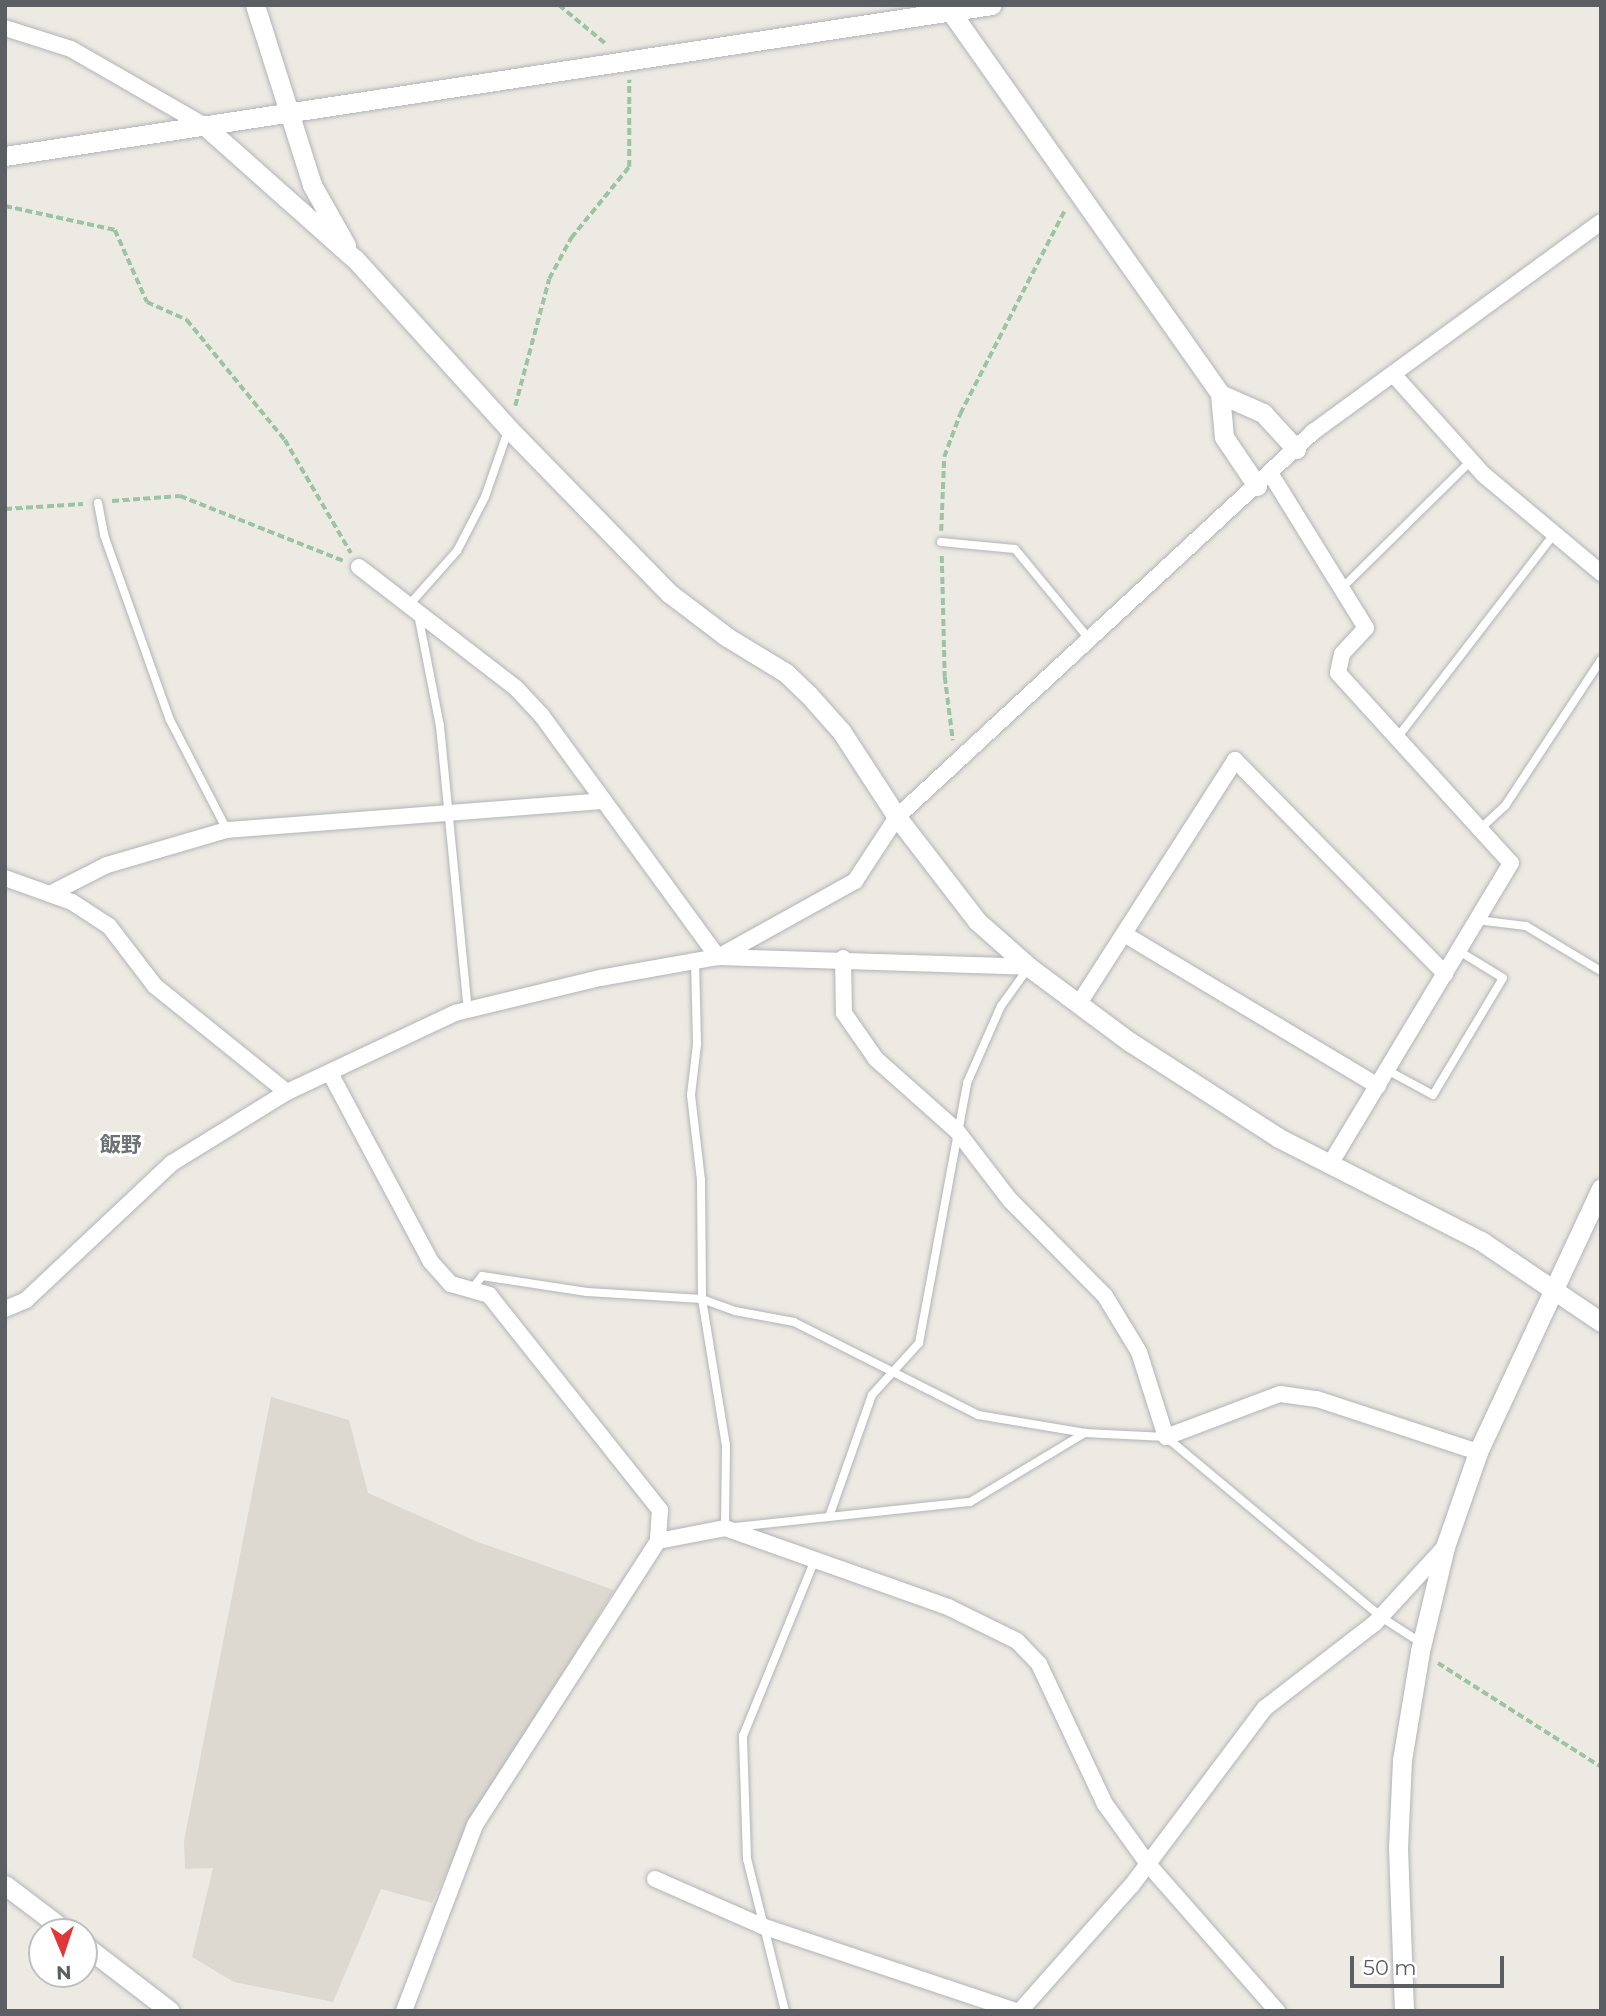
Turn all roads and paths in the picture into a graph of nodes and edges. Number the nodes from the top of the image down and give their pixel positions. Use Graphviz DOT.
graph roads {
  1 [pos="255,5"];
  2 [pos="559,5"];
  3 [pos="992,5"];
  4 [pos="951,12"];
  5 [pos="5,28"];
  6 [pos="629,63"];
  7 [pos="291,113"];
  8 [pos="205,126"];
  9 [pos="5,156"];
  10 [pos="1076,189"];
  11 [pos="5,206"];
  12 [pos="1601,222"];
  13 [pos="355,259"];
  14 [pos="1393,374"];
  15 [pos="1220,394"];
  16 [pos="509,428"];
  17 [pos="1296,449"];
  18 [pos="1471,461"];
  19 [pos="1264,480"];
  20 [pos="98,503"];
  21 [pos="5,509"];
  22 [pos="1554,534"];
  23 [pos="941,542"];
  24 [pos="359,567"];
  25 [pos="1601,573"];
  26 [pos="1342,588"];
  27 [pos="413,608"];
  28 [pos="1090,640"];
  29 [pos="1601,660"];
  30 [pos="1397,738"];
  31 [pos="956,763"];
  32 [pos="604,801"];
  33 [pos="449,813"];
  34 [pos="897,817"];
  35 [pos="1480,828"];
  36 [pos="227,830"];
  37 [pos="5,878"];
  38 [pos="50,894"];
  39 [pos="1478,920"];
  40 [pos="1124,934"];
  41 [pos="1459,951"];
  42 [pos="718,957"];
  43 [pos="843,958"];
  44 [pos="695,961"];
  45 [pos="1029,967"];
  46 [pos="1601,971"];
  47 [pos="1445,974"];
  48 [pos="1078,1005"];
  49 [pos="468,1010"];
  50 [pos="1387,1070"];
  51 [pos="330,1073"];
  52 [pos="1378,1086"];
  53 [pos="287,1092"];
  54 [pos="957,1131"];
  55 [pos="1330,1164"];
  56 [pos="1601,1188"];
  57 [pos="473,1288"];
  58 [pos="1555,1292"];
  59 [pos="702,1299"];
  60 [pos="5,1309"];
  61 [pos="1601,1322"];
  62 [pos="891,1370"];
  63 [pos="1085,1433"];
  64 [pos="1166,1437"];
  65 [pos="1478,1452"];
  66 [pos="829,1517"];
  67 [pos="725,1528"];
  68 [pos="658,1541"];
  69 [pos="1445,1547"];
  70 [pos="815,1560"];
  71 [pos="1381,1617"];
  72 [pos="1421,1647"];
  73 [pos="1601,1767"];
  74 [pos="1148,1864"];
  75 [pos="655,1879"];
  76 [pos="5,1885"];
  77 [pos="49,1918"];
  78 [pos="762,1926"];
  79 [pos="98,1956"];
  80 [pos="170,2011"];
  81 [pos="404,2011"];
  82 [pos="785,2011"];
  83 [pos="1018,2011"];
  84 [pos="1277,2011"];
  85 [pos="1405,2011"];
  1 -- 7 [label="street"];
  2 -- 6 [label="path"];
  3 -- 4 [label="street"];
  4 -- 6 [label="street"];
  4 -- 10 [label="street"];
  5 -- 8 [label="street"];
  6 -- 7 [label="street"];
  6 -- 16 [label="path"];
  7 -- 8 [label="street"];
  7 -- 13 [label="street"];
  8 -- 9 [label="street"];
  8 -- 13 [label="street"];
  10 -- 15 [label="street"];
  10 -- 23 [label="path"];
  11 -- 24 [label="path"];
  12 -- 14 [label="street"];
  13 -- 16 [label="street"];
  14 -- 17 [label="street"];
  14 -- 18 [label="street"];
  15 -- 17 [label="street"];
  15 -- 19 [label="street"];
  16 -- 27 [label="lane"];
  16 -- 34 [label="street"];
  17 -- 19 [label="street"];
  18 -- 22 [label="street"];
  18 -- 26 [label="lane"];
  19 -- 26 [label="street"];
  19 -- 28 [label="street"];
  20 -- 21 [label="path"];
  20 -- 24 [label="path"];
  20 -- 36 [label="lane"];
  22 -- 25 [label="street"];
  22 -- 30 [label="lane"];
  23 -- 28 [label="lane"];
  23 -- 31 [label="path"];
  24 -- 27 [label="street"];
  26 -- 30 [label="street"];
  27 -- 32 [label="street"];
  27 -- 33 [label="lane"];
  28 -- 31 [label="street"];
  29 -- 35 [label="lane"];
  30 -- 35 [label="street"];
  31 -- 34 [label="street"];
  32 -- 33 [label="street"];
  32 -- 42 [label="street"];
  33 -- 36 [label="street"];
  33 -- 49 [label="lane"];
  34 -- 42 [label="street"];
  34 -- 45 [label="street"];
  35 -- 39 [label="street"];
  36 -- 38 [label="street"];
  37 -- 38 [label="street"];
  38 -- 53 [label="street"];
  39 -- 41 [label="street"];
  39 -- 46 [label="lane"];
  40 -- 47 [label="street"];
  40 -- 48 [label="street"];
  40 -- 52 [label="street"];
  41 -- 47 [label="street"];
  41 -- 50 [label="lane"];
  42 -- 43 [label="street"];
  42 -- 44 [label="street"];
  43 -- 45 [label="street"];
  43 -- 54 [label="street"];
  44 -- 49 [label="street"];
  44 -- 59 [label="lane"];
  45 -- 48 [label="street"];
  45 -- 54 [label="lane"];
  47 -- 50 [label="street"];
  48 -- 55 [label="street"];
  49 -- 51 [label="street"];
  50 -- 52 [label="street"];
  51 -- 53 [label="street"];
  51 -- 57 [label="street"];
  52 -- 55 [label="street"];
  53 -- 60 [label="street"];
  54 -- 62 [label="lane"];
  54 -- 64 [label="street"];
  55 -- 58 [label="street"];
  56 -- 58 [label="street"];
  57 -- 59 [label="lane"];
  57 -- 68 [label="street"];
  58 -- 61 [label="street"];
  58 -- 65 [label="street"];
  59 -- 62 [label="lane"];
  59 -- 67 [label="lane"];
  62 -- 63 [label="lane"];
  62 -- 66 [label="lane"];
  63 -- 64 [label="lane"];
  63 -- 66 [label="lane"];
  64 -- 65 [label="street"];
  64 -- 71 [label="lane"];
  65 -- 69 [label="street"];
  66 -- 67 [label="lane"];
  67 -- 68 [label="street"];
  67 -- 70 [label="street"];
  68 -- 81 [label="street"];
  69 -- 71 [label="street"];
  69 -- 72 [label="street"];
  70 -- 74 [label="street"];
  70 -- 78 [label="lane"];
  71 -- 72 [label="lane"];
  71 -- 74 [label="street"];
  72 -- 73 [label="path"];
  72 -- 85 [label="street"];
  74 -- 83 [label="street"];
  74 -- 84 [label="street"];
  75 -- 78 [label="street"];
  76 -- 77 [label="street"];
  78 -- 82 [label="lane"];
  78 -- 83 [label="street"];
  79 -- 80 [label="street"];
}
